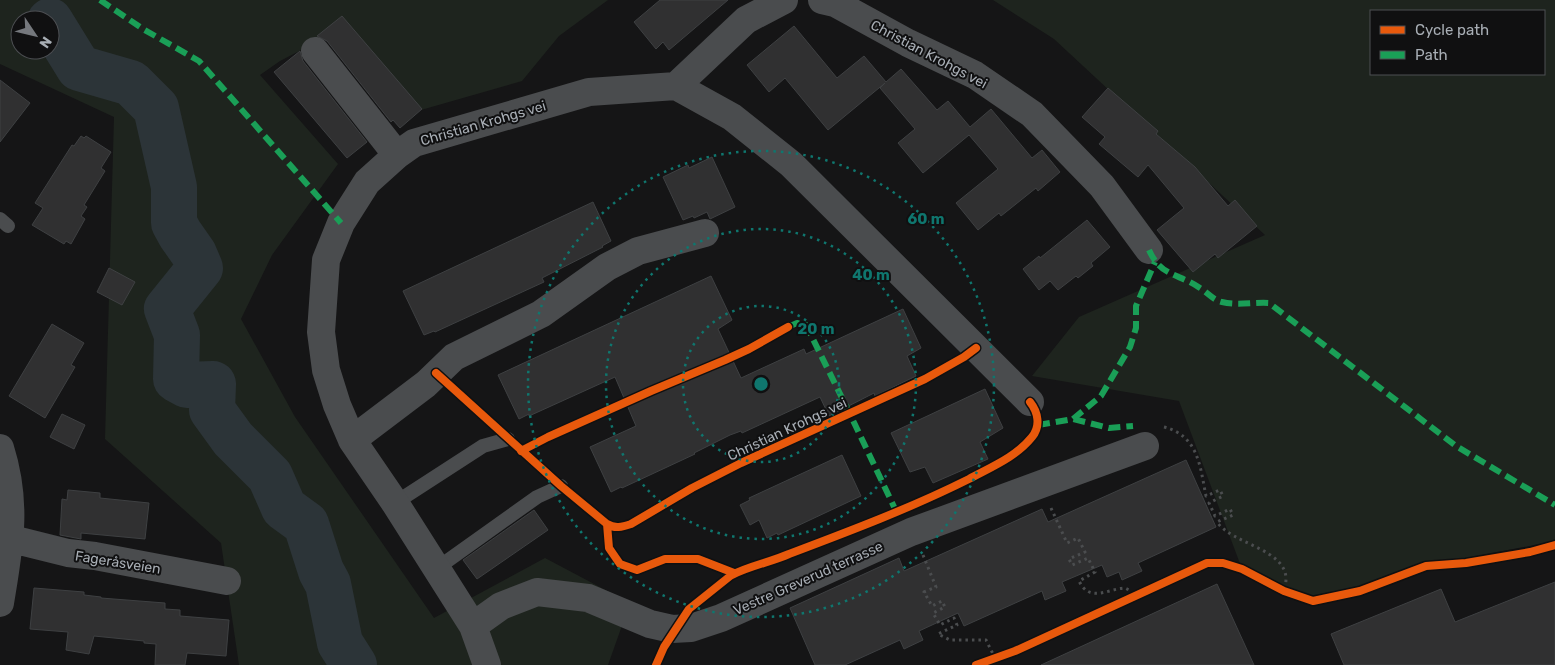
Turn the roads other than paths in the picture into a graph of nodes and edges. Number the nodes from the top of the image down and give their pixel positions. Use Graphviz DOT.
graph roads {
  1 [pos="784,0"];
  2 [pos="822,0"];
  3 [pos="315,51"];
  4 [pos="676,86"];
  5 [pos="397,155"];
  6 [pos="705,233"];
  7 [pos="1149,250"];
  8 [pos="1030,402"];
  9 [pos="508,439"];
  10 [pos="352,440"];
  11 [pos="1144,446"];
  12 [pos="0,448"];
  13 [pos="561,486"];
  14 [pos="395,503"];
  15 [pos="5,537"];
  16 [pos="436,568"];
  17 [pos="227,581"];
  18 [pos="0,604"];
  19 [pos="473,626"];
  20 [pos="487,665"];
  1 -- 4 [label="street"];
  2 -- 7 [label="street, Christian Krohgs vei"];
  3 -- 5 [label="street"];
  4 -- 5 [label="street, Christian Krohgs vei"];
  4 -- 8 [label="street"];
  5 -- 10 [label="street, Christian Krohgs vei"];
  6 -- 10 [label="street"];
  9 -- 14 [label="lane"];
  10 -- 14 [label="street, Christian Krohgs vei"];
  11 -- 19 [label="street, Vestre Greverud terrasse"];
  12 -- 15 [label="street"];
  13 -- 16 [label="lane"];
  14 -- 16 [label="street, Christian Krohgs vei"];
  15 -- 17 [label="street, Fageråsveien"];
  15 -- 18 [label="street"];
  16 -- 19 [label="street, Christian Krohgs vei"];
  19 -- 20 [label="street, Christian Krohgs vei"];
}
